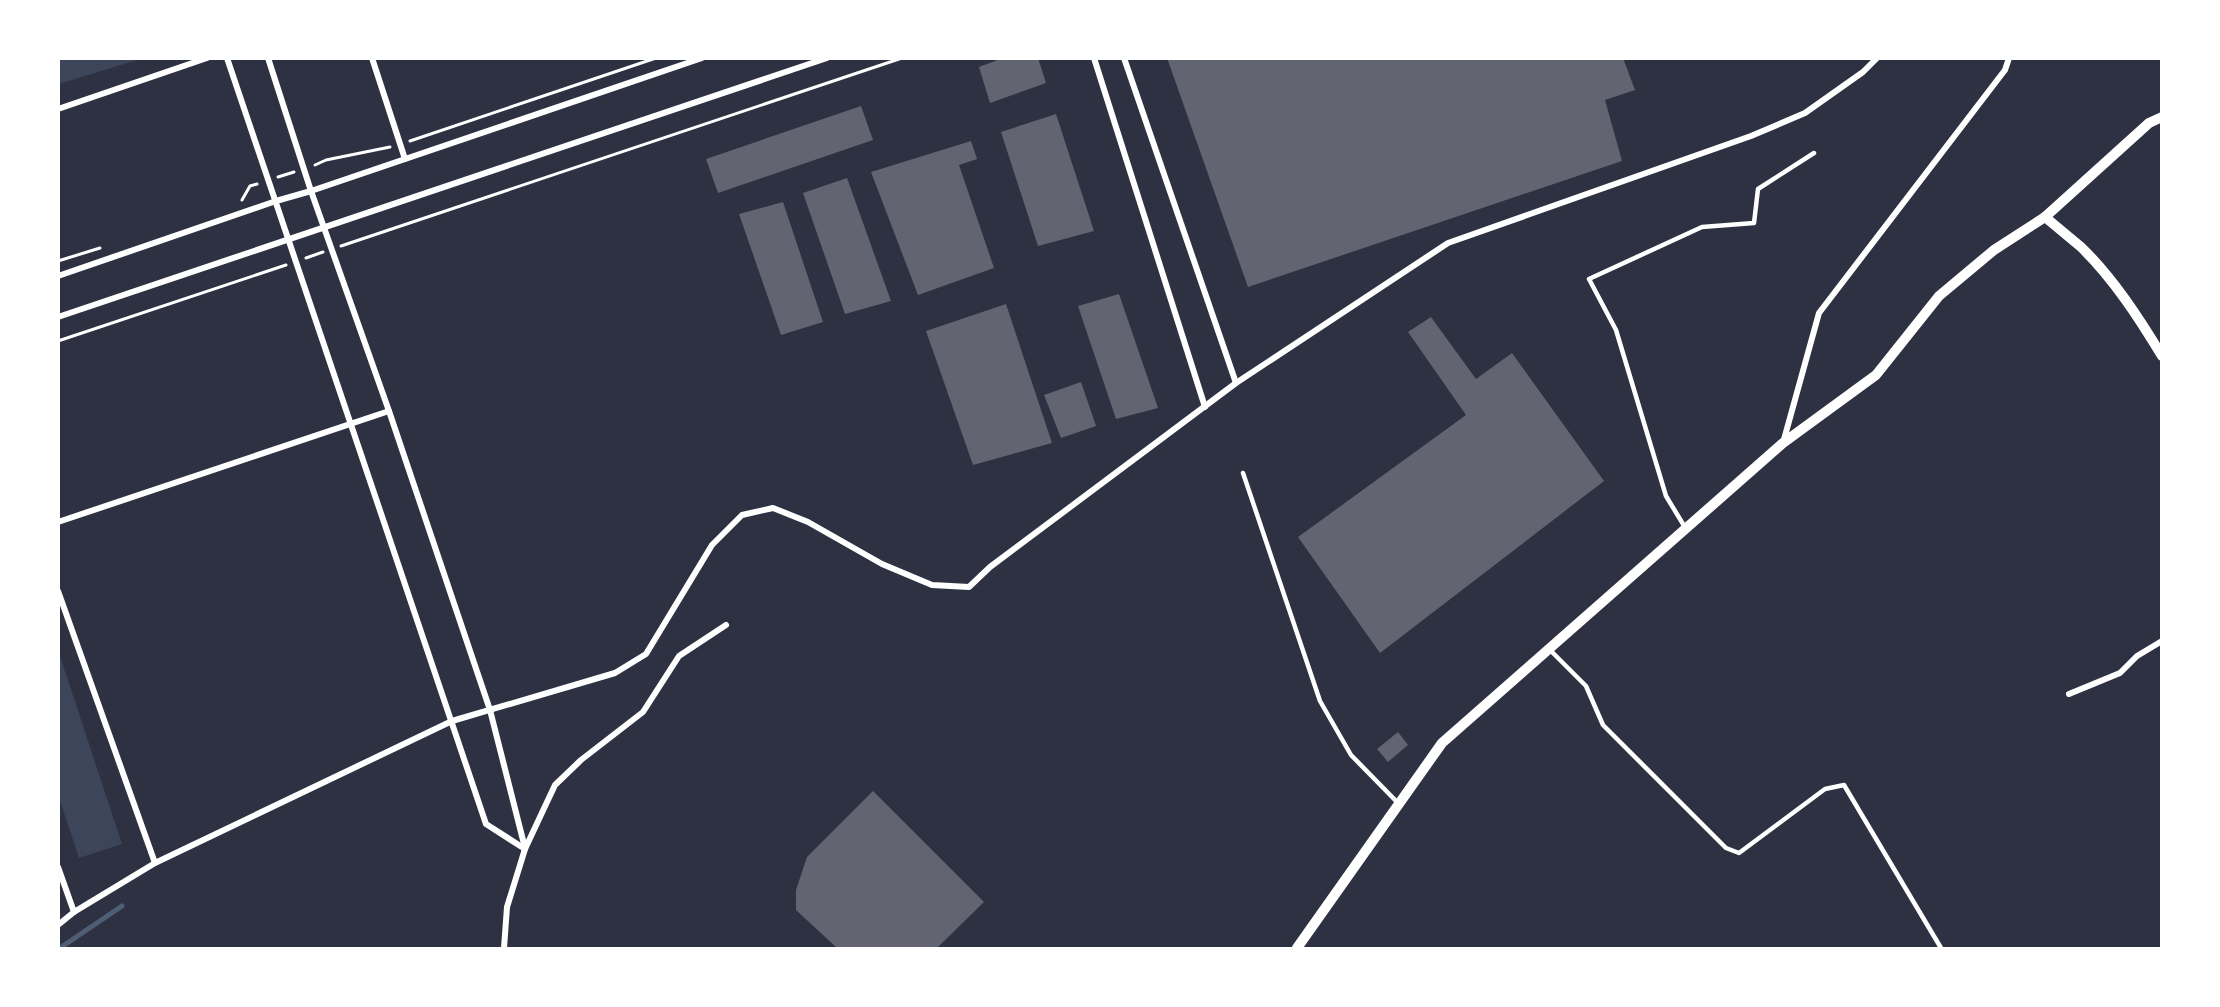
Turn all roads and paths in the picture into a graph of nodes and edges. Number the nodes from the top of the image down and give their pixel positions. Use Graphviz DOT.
graph roads {
  1 [pos="207,58"];
  2 [pos="227,58"];
  3 [pos="268,58"];
  4 [pos="372,58"];
  5 [pos="656,58"];
  6 [pos="702,58"];
  7 [pos="827,58"];
  8 [pos="902,58"];
  9 [pos="1094,58"];
  10 [pos="1124,58"];
  11 [pos="1877,58"];
  12 [pos="2009,58"];
  13 [pos="58,109"];
  14 [pos="2162,117"];
  15 [pos="400,144"];
  16 [pos="1814,153"];
  17 [pos="405,159"];
  18 [pos="303,170"];
  19 [pos="268,180"];
  20 [pos="311,191"];
  21 [pos="276,201"];
  22 [pos="241,202"];
  23 [pos="2045,218"];
  24 [pos="325,227"];
  25 [pos="289,241"];
  26 [pos="102,247"];
  27 [pos="332,249"];
  28 [pos="58,261"];
  29 [pos="296,261"];
  30 [pos="58,276"];
  31 [pos="58,317"];
  32 [pos="58,341"];
  33 [pos="2162,356"];
  34 [pos="1236,383"];
  35 [pos="1205,407"];
  36 [pos="389,411"];
  37 [pos="349,423"];
  38 [pos="1783,443"];
  39 [pos="1243,473"];
  40 [pos="58,522"];
  41 [pos="1686,529"];
  42 [pos="58,591"];
  43 [pos="726,625"];
  44 [pos="2162,641"];
  45 [pos="1549,649"];
  46 [pos="2069,694"];
  47 [pos="490,710"];
  48 [pos="452,721"];
  49 [pos="1399,804"];
  50 [pos="525,849"];
  51 [pos="155,862"];
  52 [pos="58,867"];
  53 [pos="74,912"];
  54 [pos="58,925"];
  55 [pos="504,948"];
  56 [pos="1297,948"];
  57 [pos="1941,948"];
  1 -- 13 [label="street"];
  2 -- 19 [label="street"];
  3 -- 18 [label="street"];
  4 -- 15 [label="street"];
  5 -- 15 [label="path"];
  6 -- 17 [label="street"];
  7 -- 24 [label="street"];
  8 -- 27 [label="path"];
  9 -- 35 [label="street"];
  10 -- 34 [label="street"];
  11 -- 34 [label="street"];
  12 -- 38 [label="street"];
  14 -- 23 [label="street"];
  15 -- 17 [label="street"];
  15 -- 18 [label="path"];
  16 -- 41 [label="lane"];
  17 -- 20 [label="street"];
  18 -- 19 [label="path"];
  18 -- 20 [label="street"];
  19 -- 21 [label="street"];
  19 -- 22 [label="path"];
  20 -- 21 [label="street"];
  20 -- 24 [label="street"];
  21 -- 25 [label="street"];
  21 -- 30 [label="street"];
  23 -- 33 [label="street"];
  23 -- 38 [label="street"];
  24 -- 25 [label="street"];
  24 -- 27 [label="street"];
  25 -- 29 [label="street"];
  25 -- 31 [label="street"];
  26 -- 28 [label="path"];
  27 -- 29 [label="path"];
  27 -- 36 [label="street"];
  29 -- 32 [label="path"];
  29 -- 37 [label="street"];
  34 -- 35 [label="street"];
  35 -- 47 [label="street"];
  36 -- 37 [label="street"];
  36 -- 47 [label="street"];
  37 -- 40 [label="street"];
  37 -- 48 [label="street"];
  38 -- 41 [label="street"];
  39 -- 49 [label="lane"];
  41 -- 45 [label="street"];
  42 -- 51 [label="street"];
  43 -- 50 [label="street"];
  44 -- 46 [label="street"];
  45 -- 49 [label="street"];
  45 -- 57 [label="lane"];
  47 -- 48 [label="street"];
  47 -- 50 [label="street"];
  48 -- 50 [label="street"];
  48 -- 51 [label="street"];
  49 -- 56 [label="street"];
  50 -- 55 [label="street"];
  51 -- 53 [label="street"];
  52 -- 53 [label="street"];
  53 -- 54 [label="street"];
}
